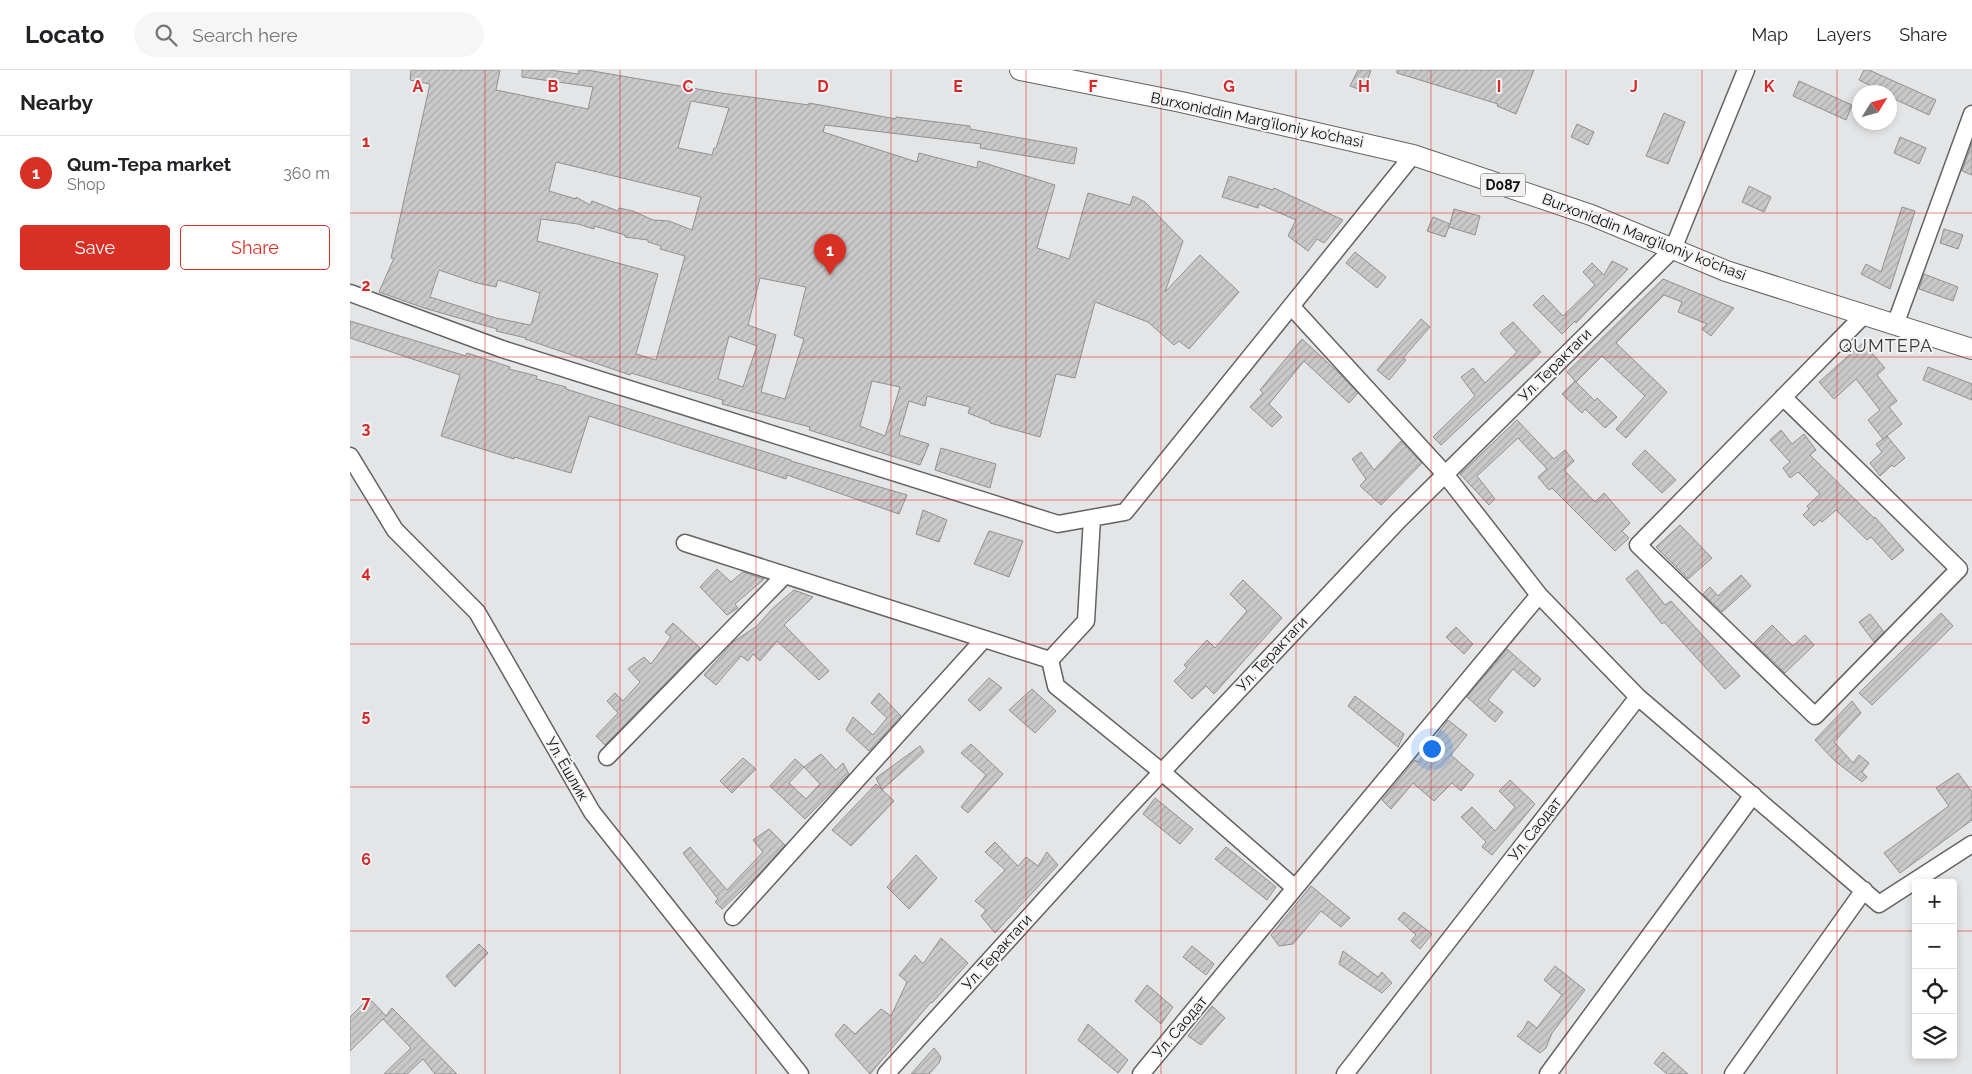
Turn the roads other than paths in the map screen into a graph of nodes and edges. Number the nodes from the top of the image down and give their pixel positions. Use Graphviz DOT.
graph roads {
  1 [pos="1020,70"];
  2 [pos="1746,70"];
  3 [pos="1972,114"];
  4 [pos="1414,155"];
  5 [pos="1673,248"];
  6 [pos="350,293"];
  7 [pos="1291,306"];
  8 [pos="1864,315"];
  9 [pos="1895,325"];
  10 [pos="1972,349"];
  11 [pos="1783,397"];
  12 [pos="350,456"];
  13 [pos="1445,474"];
  14 [pos="1092,518"];
  15 [pos="685,543"];
  16 [pos="785,575"];
  17 [pos="1539,595"];
  18 [pos="984,639"];
  19 [pos="1050,660"];
  20 [pos="1638,697"];
  21 [pos="608,757"];
  22 [pos="1162,772"];
  23 [pos="1752,795"];
  24 [pos="1972,844"];
  25 [pos="1295,888"];
  26 [pos="1864,890"];
  27 [pos="733,917"];
  28 [pos="800,1074"];
  29 [pos="886,1074"];
  30 [pos="1141,1074"];
  31 [pos="1345,1074"];
  32 [pos="1548,1074"];
  33 [pos="1733,1074"];
  1 -- 4 [label="main road, Burxoniddin Marg’iloniy ko’chasi / D087"];
  2 -- 5 [label="street"];
  3 -- 9 [label="street"];
  4 -- 5 [label="main road, Burxoniddin Marg’iloniy ko’chasi / D087"];
  4 -- 7 [label="street"];
  5 -- 8 [label="main road, Burxoniddin Marg’iloniy ko’chasi / D087"];
  5 -- 13 [label="street, Ул. Терактаги"];
  6 -- 14 [label="street"];
  7 -- 13 [label="street"];
  7 -- 14 [label="street"];
  8 -- 9 [label="main road, Burxoniddin Marg’iloniy ko’chasi / D087"];
  8 -- 11 [label="street"];
  9 -- 10 [label="main road, Burxoniddin Marg’iloniy ko’chasi / D087"];
  11 -- 11 [label="street"];
  12 -- 28 [label="street, Ул. Ёшлик"];
  13 -- 17 [label="street"];
  13 -- 22 [label="street, Ул. Терактаги"];
  14 -- 19 [label="street"];
  15 -- 16 [label="street"];
  16 -- 18 [label="street"];
  16 -- 21 [label="street"];
  17 -- 20 [label="street"];
  17 -- 25 [label="street, Ул. Саодат"];
  18 -- 19 [label="street"];
  18 -- 27 [label="street"];
  19 -- 22 [label="street"];
  20 -- 23 [label="street"];
  20 -- 31 [label="street, Ул. Саодат"];
  22 -- 25 [label="street"];
  22 -- 29 [label="street, Ул. Терактаги"];
  23 -- 26 [label="street"];
  23 -- 32 [label="street"];
  24 -- 26 [label="street"];
  25 -- 30 [label="street, Ул. Саодат"];
  26 -- 33 [label="street"];
}
